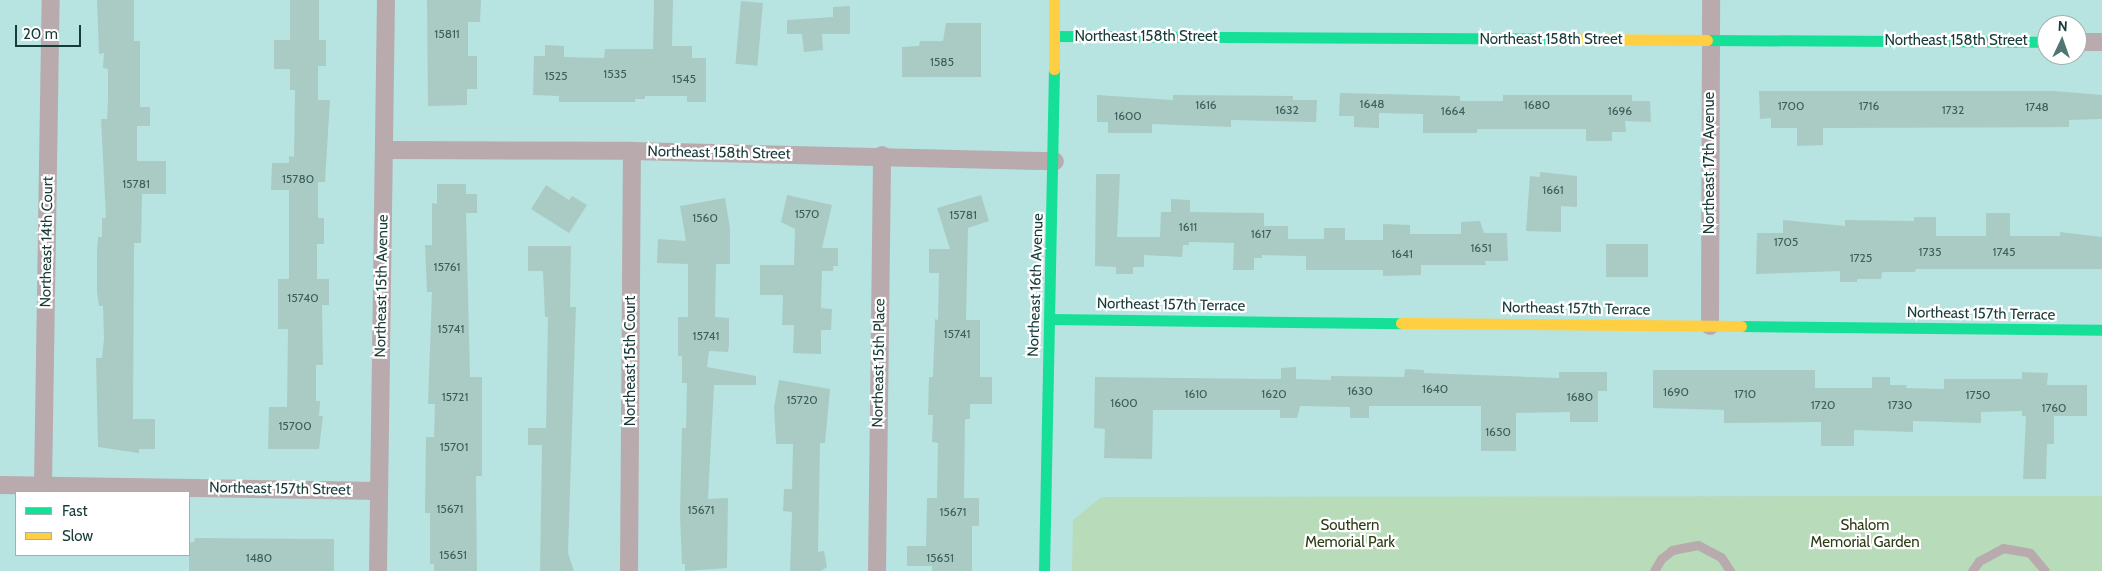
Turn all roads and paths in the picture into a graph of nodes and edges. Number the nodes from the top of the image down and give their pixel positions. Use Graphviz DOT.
graph roads {
  1 [pos="52,0"];
  2 [pos="386,0"];
  3 [pos="1054,0"];
  4 [pos="1711,0"];
  5 [pos="1054,36"];
  6 [pos="1710,41"];
  7 [pos="2037,42"];
  8 [pos="2087,42"];
  9 [pos="2102,42"];
  10 [pos="384,150"];
  11 [pos="632,151"];
  12 [pos="882,155"];
  13 [pos="1055,161"];
  14 [pos="1050,319"];
  15 [pos="1710,326"];
  16 [pos="2102,330"];
  17 [pos="0,485"];
  18 [pos="43,485"];
  19 [pos="379,491"];
  20 [pos="378,571"];
  21 [pos="629,571"];
  22 [pos="877,571"];
  23 [pos="1044,571"];
  24 [pos="1654,571"];
  25 [pos="1730,571"];
  26 [pos="1972,571"];
  27 [pos="2044,571"];
  1 -- 18 [label="street, Northeast 14th Court"];
  2 -- 10 [label="street, Northeast 15th Avenue"];
  3 -- 5 [label="street, Northeast 16th Avenue"];
  4 -- 6 [label="street, Northeast 17th Avenue"];
  5 -- 6 [label="street, Northeast 158th Street"];
  5 -- 13 [label="street, Northeast 16th Avenue"];
  6 -- 7 [label="street, Northeast 158th Street"];
  6 -- 15 [label="street, Northeast 17th Avenue"];
  8 -- 9 [label="street"];
  10 -- 11 [label="street, Northeast 158th Street"];
  10 -- 19 [label="street, Northeast 15th Avenue"];
  11 -- 12 [label="street, Northeast 158th Street"];
  11 -- 21 [label="street, Northeast 15th Court"];
  12 -- 13 [label="street, Northeast 158th Street"];
  12 -- 22 [label="street, Northeast 15th Place"];
  13 -- 14 [label="street, Northeast 16th Avenue"];
  14 -- 15 [label="street, Northeast 157th Terrace"];
  14 -- 23 [label="street, Northeast 16th Avenue"];
  15 -- 16 [label="street, Northeast 157th Terrace"];
  17 -- 18 [label="street, Northeast 157th Street"];
  18 -- 19 [label="street, Northeast 157th Street"];
  19 -- 20 [label="street, Northeast 15th Avenue"];
  24 -- 25 [label="lane"];
  26 -- 27 [label="lane"];
}
